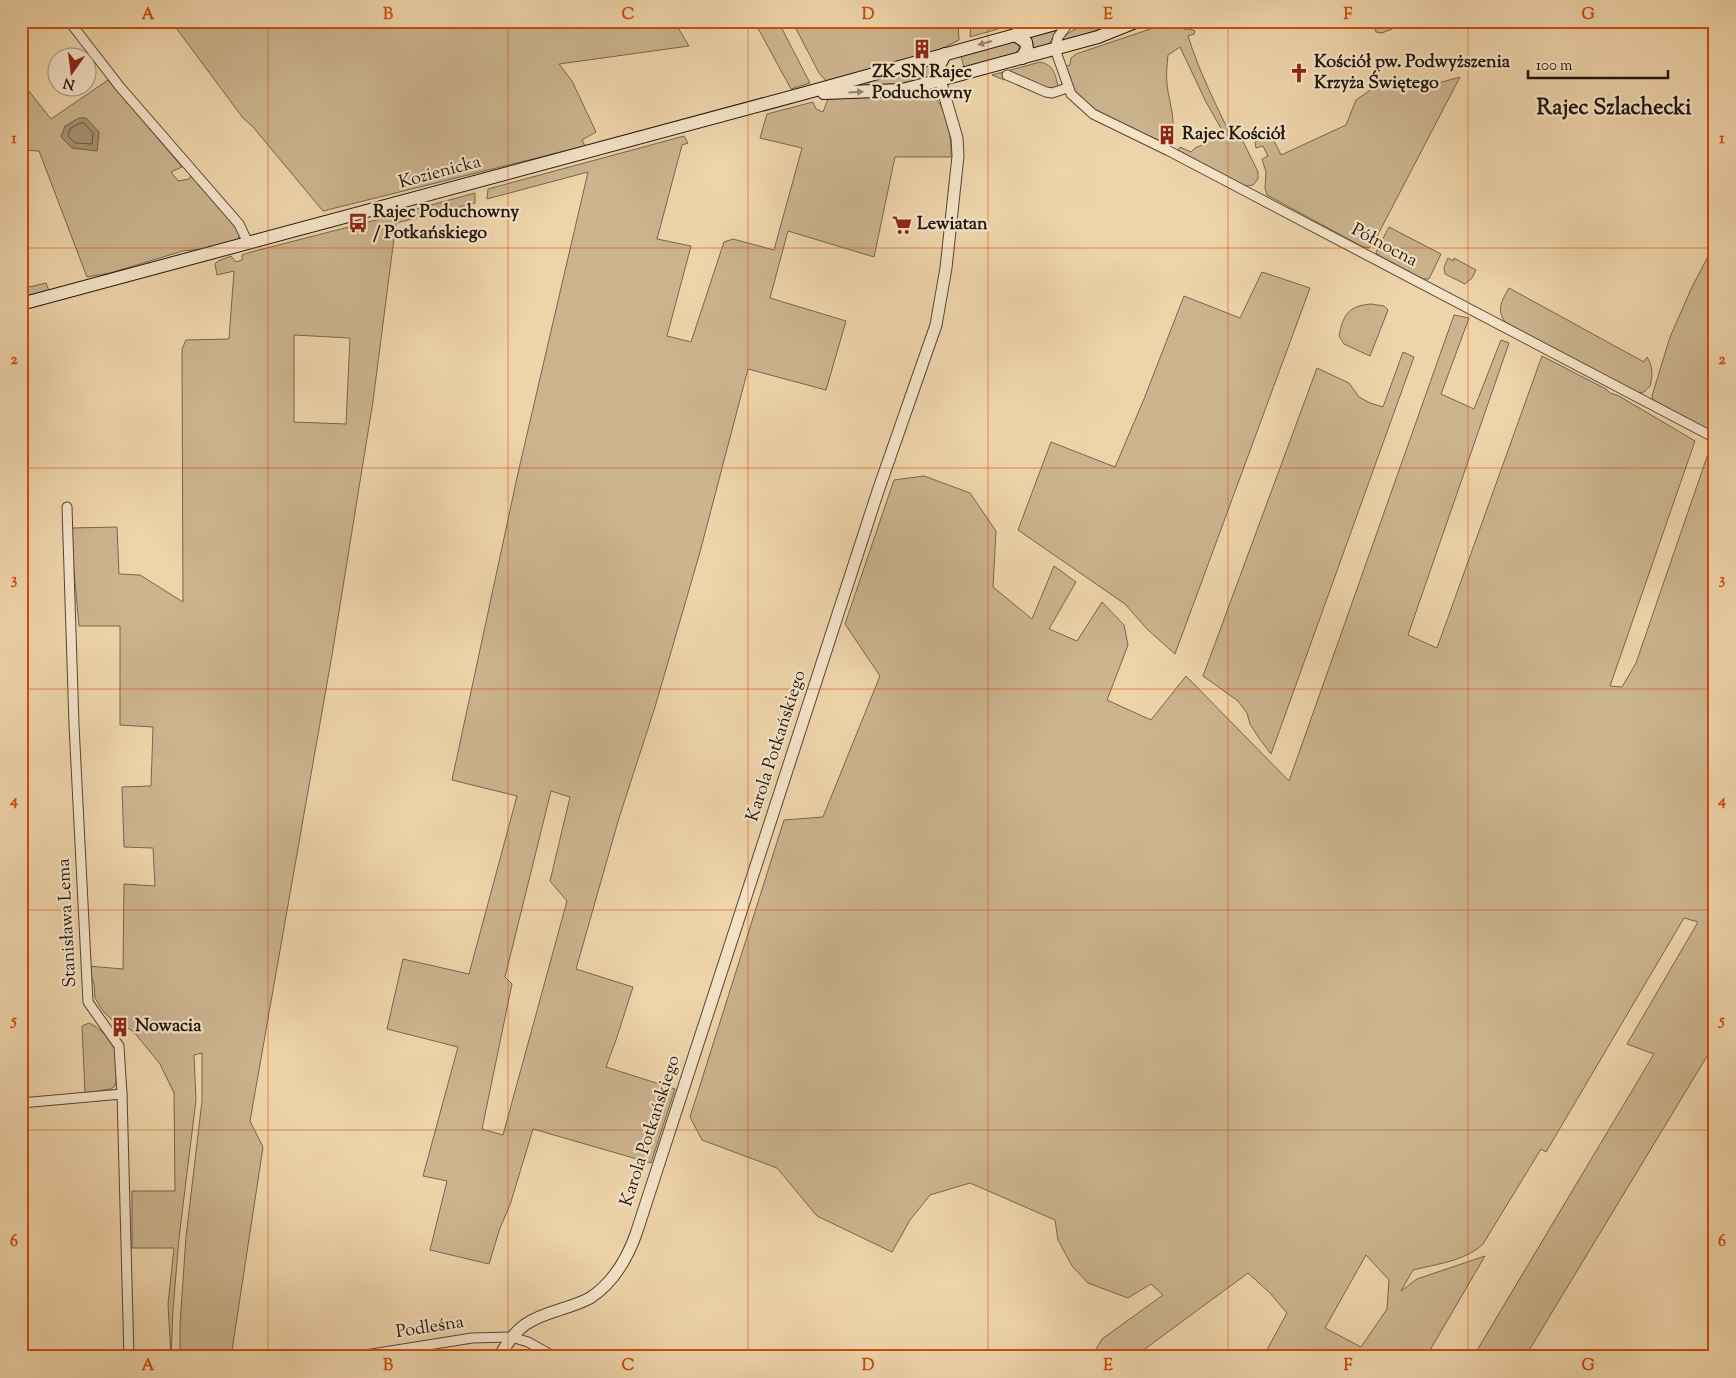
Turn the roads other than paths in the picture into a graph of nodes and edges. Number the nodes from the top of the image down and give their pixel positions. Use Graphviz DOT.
graph roads {
  1 [pos="69,21"];
  2 [pos="1066,21"];
  3 [pos="1070,21"];
  4 [pos="1138,21"];
  5 [pos="1015,35"];
  6 [pos="1069,45"];
  7 [pos="1055,49"];
  8 [pos="1022,58"];
  9 [pos="942,60"];
  10 [pos="1059,62"];
  11 [pos="958,75"];
  12 [pos="1008,75"];
  13 [pos="940,80"];
  14 [pos="1068,88"];
  15 [pos="809,92"];
  16 [pos="947,104"];
  17 [pos="248,243"];
  18 [pos="21,304"];
  19 [pos="1715,438"];
  20 [pos="67,507"];
  21 [pos="122,1094"];
  22 [pos="21,1103"];
  23 [pos="512,1337"];
  24 [pos="21,1338"];
  25 [pos="24,1357"];
  26 [pos="129,1357"];
  27 [pos="353,1357"];
  28 [pos="499,1357"];
  29 [pos="555,1357"];
  1 -- 17 [label="street"];
  2 -- 5 [label="main road, Kozienicka"];
  3 -- 7 [label="street"];
  4 -- 6 [label="main road, Kozienicka"];
  5 -- 8 [label="main road"];
  5 -- 9 [label="main road, Kozienicka, one-way"];
  6 -- 7 [label="main road, Kozienicka"];
  6 -- 10 [label="street"];
  7 -- 8 [label="main road, Kozienicka"];
  7 -- 10 [label="street, Północna"];
  8 -- 11 [label="main road, Kozienicka"];
  9 -- 11 [label="main road"];
  9 -- 13 [label="main road"];
  9 -- 15 [label="main road, Kozienicka"];
  10 -- 14 [label="street, Północna"];
  11 -- 13 [label="main road, Kozienicka"];
  11 -- 16 [label="street"];
  12 -- 14 [label="street"];
  15 -- 13 [label="main road, Kozienicka, one-way"];
  13 -- 16 [label="street, Karola Potkańskiego"];
  14 -- 19 [label="street, Północna"];
  15 -- 17 [label="main road, Kozienicka"];
  16 -- 23 [label="street, Karola Potkańskiego"];
  17 -- 18 [label="main road, Kozienicka"];
  20 -- 21 [label="street, Stanisława Lema"];
  21 -- 22 [label="street"];
  21 -- 26 [label="street, Stanisława Lema"];
  23 -- 27 [label="street, Podleśna"];
  23 -- 28 [label="street, Karola Potkańskiego"];
  23 -- 29 [label="street"];
  24 -- 25 [label="street"];
}
